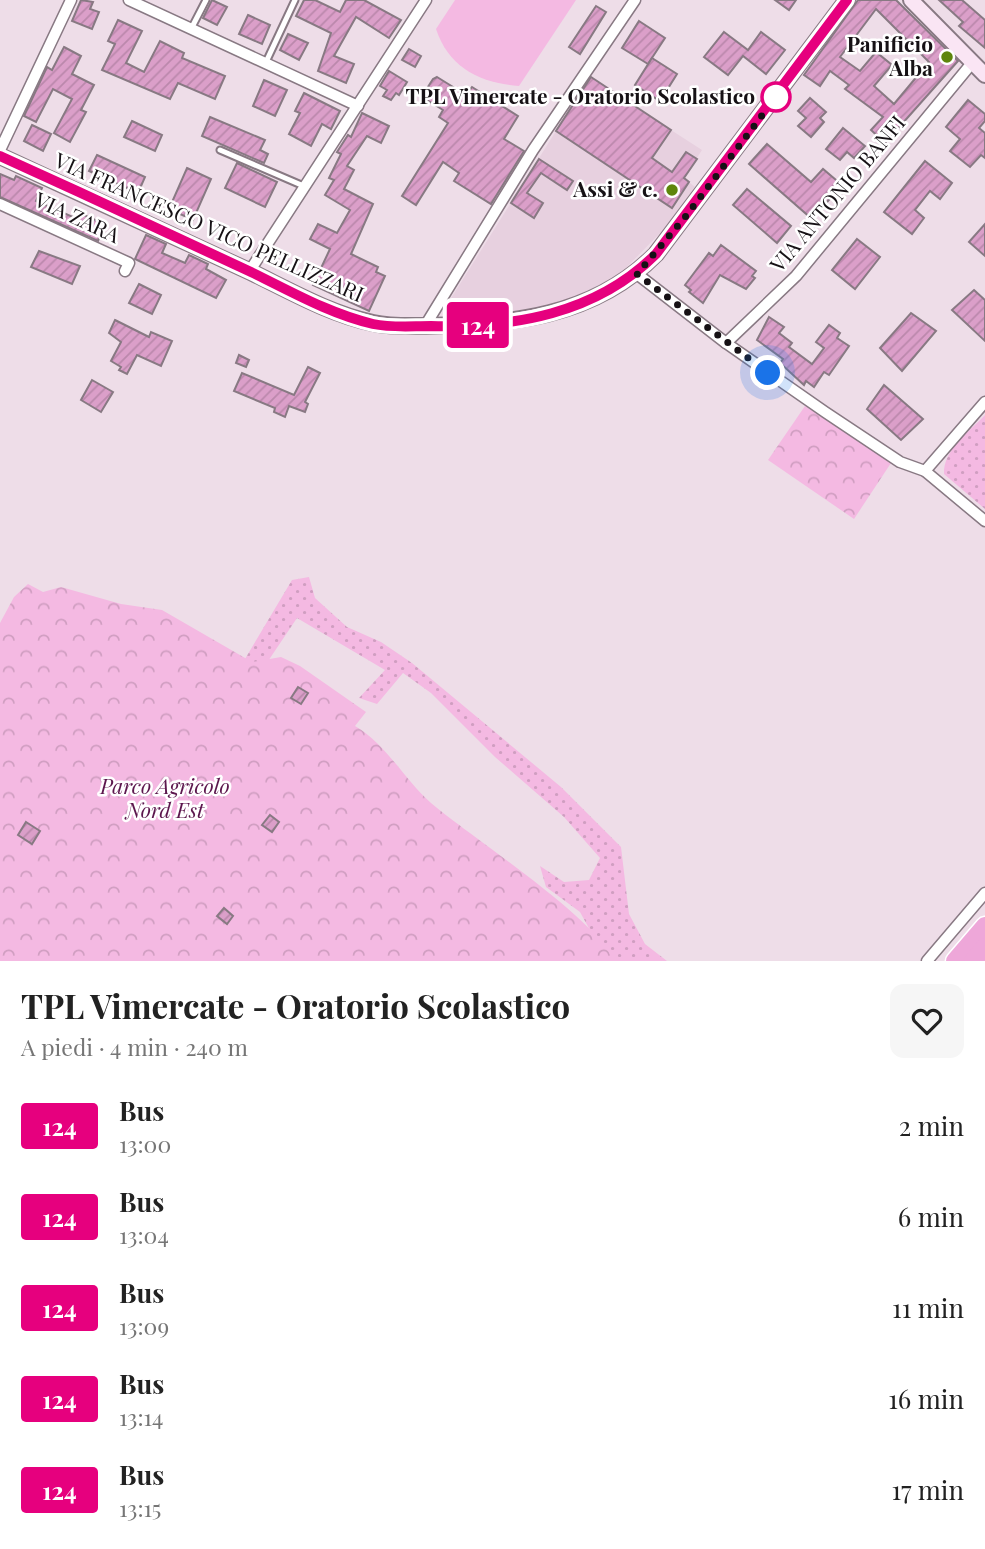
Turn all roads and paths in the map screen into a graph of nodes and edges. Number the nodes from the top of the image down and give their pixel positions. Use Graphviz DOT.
graph roads {
  1 [pos="71,0"];
  2 [pos="129,0"];
  3 [pos="206,0"];
  4 [pos="295,0"];
  5 [pos="426,0"];
  6 [pos="635,0"];
  7 [pos="847,0"];
  8 [pos="911,0"];
  9 [pos="146,4"];
  10 [pos="191,29"];
  11 [pos="265,62"];
  12 [pos="972,63"];
  13 [pos="985,75"];
  14 [pos="358,106"];
  15 [pos="220,149"];
  16 [pos="0,150"];
  17 [pos="0,156"];
  18 [pos="306,187"];
  19 [pos="0,204"];
  20 [pos="125,271"];
  21 [pos="249,272"];
  22 [pos="637,274"];
  23 [pos="425,326"];
  24 [pos="726,343"];
  25 [pos="985,402"];
  26 [pos="925,471"];
  27 [pos="985,521"];
  28 [pos="985,893"];
  29 [pos="985,926"];
  30 [pos="985,947"];
  31 [pos="927,961"];
  32 [pos="955,961"];
  33 [pos="973,961"];
  1 -- 16 [label="street"];
  2 -- 9 [label="street"];
  3 -- 10 [label="lane"];
  4 -- 11 [label="lane"];
  5 -- 14 [label="street"];
  6 -- 23 [label="street"];
  7 -- 22 [label="street, VIA FRANCESCO VICO PELLIZZARI"];
  8 -- 12 [label="street"];
  9 -- 10 [label="street"];
  10 -- 11 [label="street"];
  11 -- 14 [label="street"];
  12 -- 13 [label="street"];
  12 -- 24 [label="street, VIA ANTONIO BANFI"];
  14 -- 18 [label="street"];
  15 -- 18 [label="lane"];
  17 -- 21 [label="street, VIA FRANCESCO VICO PELLIZZARI"];
  18 -- 21 [label="street"];
  19 -- 20 [label="street, VIA ZARA"];
  21 -- 23 [label="street, VIA FRANCESCO VICO PELLIZZARI"];
  22 -- 23 [label="street, VIA FRANCESCO VICO PELLIZZARI"];
  22 -- 24 [label="street"];
  24 -- 26 [label="street"];
  25 -- 26 [label="street"];
  26 -- 27 [label="street"];
  28 -- 31 [label="street"];
  29 -- 32 [label="highway"];
  30 -- 33 [label="highway"];
}
